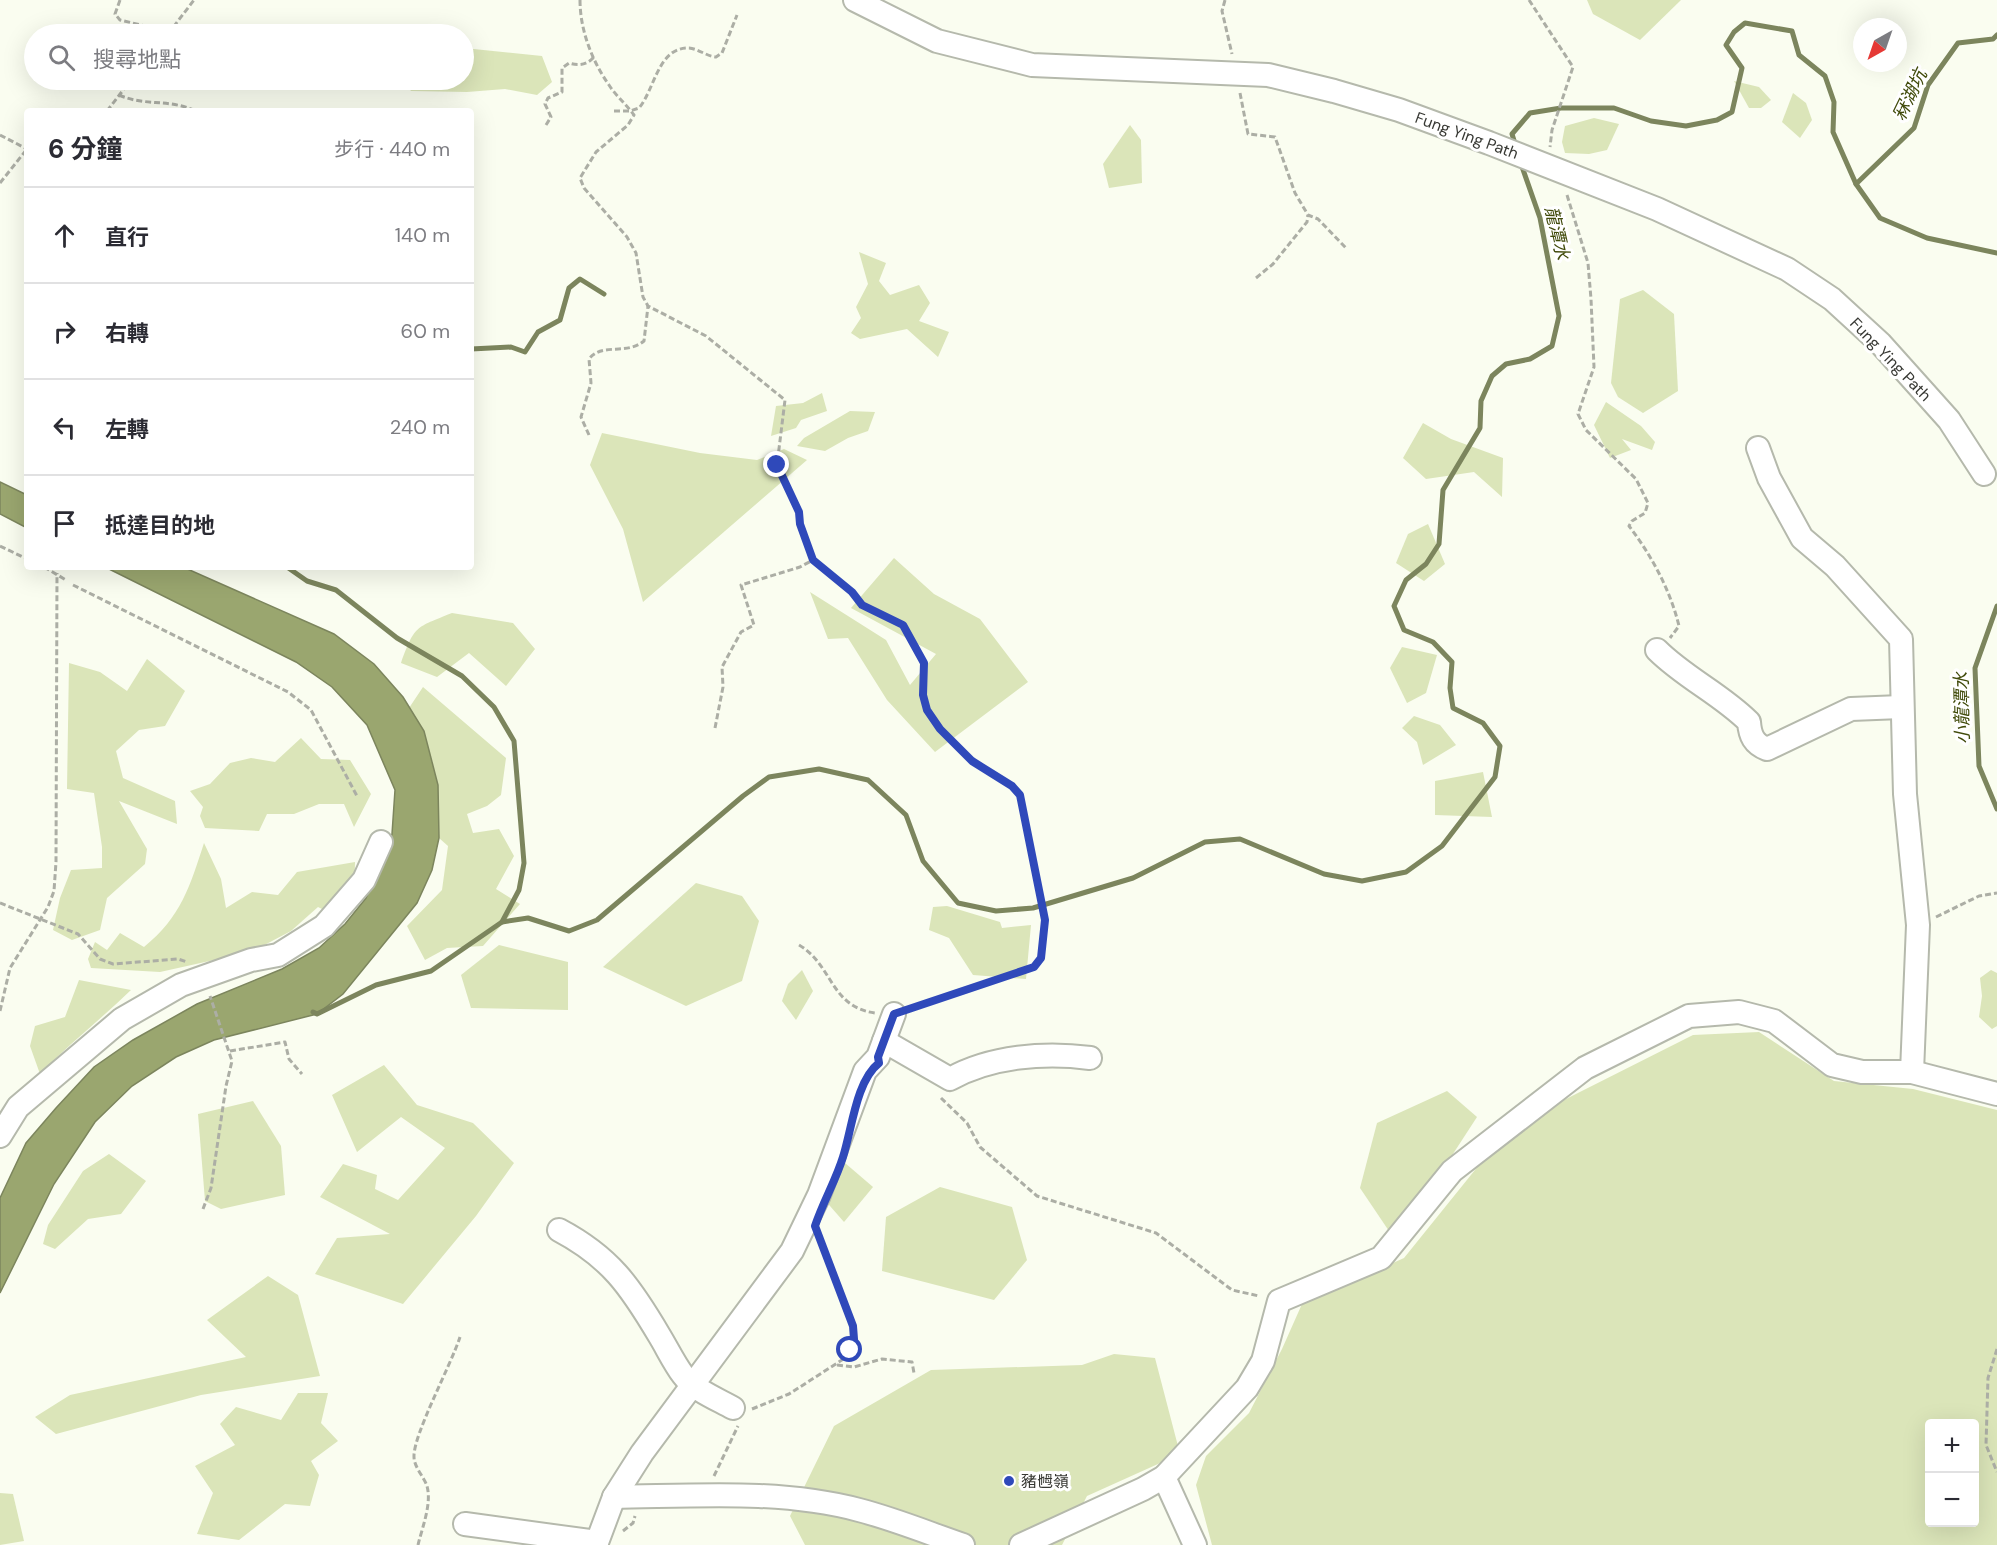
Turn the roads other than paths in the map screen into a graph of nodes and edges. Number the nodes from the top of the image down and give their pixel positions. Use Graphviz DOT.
graph roads {
  1 [pos="855,0"];
  2 [pos="1758,448"];
  3 [pos="1984,474"];
  4 [pos="1657,650"];
  5 [pos="1901,707"];
  6 [pos="381,842"];
  7 [pos="894,1014"];
  8 [pos="884,1041"];
  9 [pos="1090,1058"];
  10 [pos="1912,1072"];
  11 [pos="1997,1094"];
  12 [pos="0,1136"];
  13 [pos="559,1230"];
  14 [pos="693,1385"];
  15 [pos="741,1412"];
  16 [pos="1164,1477"];
  17 [pos="614,1497"];
  18 [pos="465,1524"];
  19 [pos="596,1543"];
  20 [pos="963,1545"];
  21 [pos="1021,1545"];
  22 [pos="1195,1545"];
  1 -- 3 [label="street, Fung Ying Path"];
  2 -- 5 [label="street"];
  4 -- 5 [label="street"];
  5 -- 10 [label="street"];
  6 -- 12 [label="street"];
  7 -- 8 [label="street"];
  8 -- 9 [label="street"];
  8 -- 14 [label="street"];
  10 -- 11 [label="street"];
  10 -- 16 [label="street"];
  13 -- 14 [label="street"];
  14 -- 15 [label="street"];
  14 -- 17 [label="street"];
  16 -- 21 [label="street"];
  16 -- 22 [label="street"];
  17 -- 19 [label="street"];
  17 -- 20 [label="street"];
  18 -- 19 [label="street"];
}
